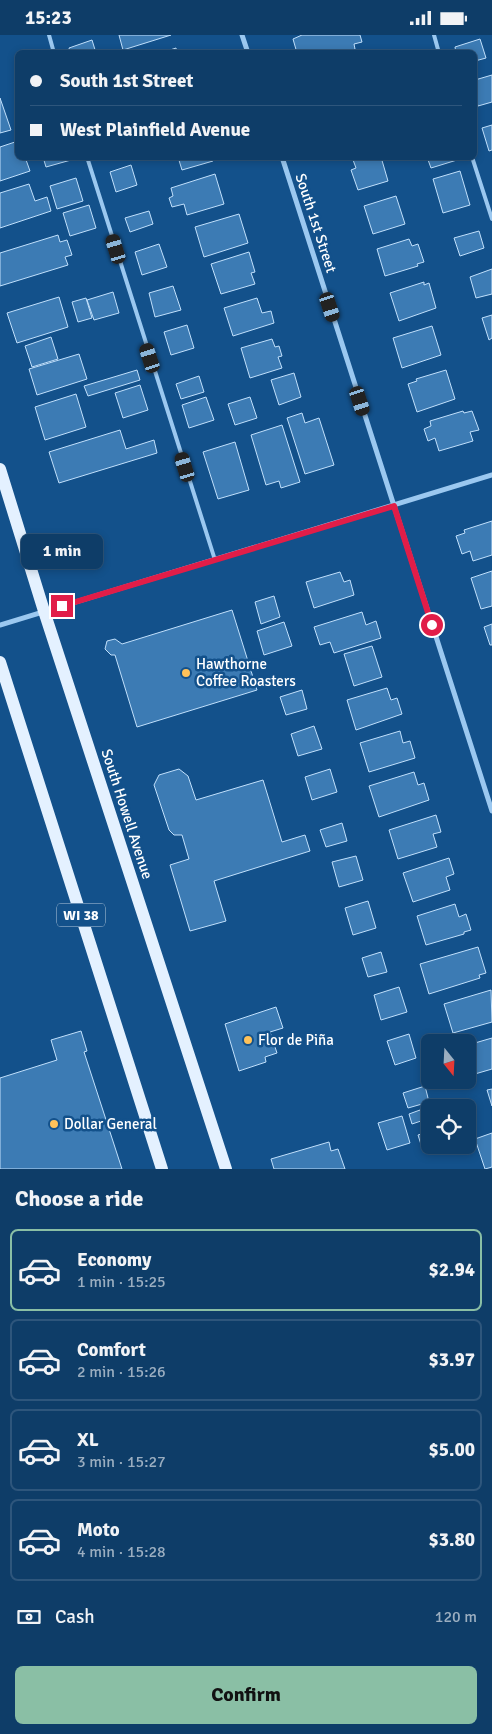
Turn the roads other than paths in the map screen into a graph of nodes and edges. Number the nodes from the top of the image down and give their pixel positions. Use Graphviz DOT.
graph roads {
  1 [pos="49,35"];
  2 [pos="242,35"];
  3 [pos="434,35"];
  4 [pos="53,50"];
  5 [pos="247,50"];
  6 [pos="438,50"];
  7 [pos="88,160"];
  8 [pos="283,160"];
  9 [pos="473,160"];
  10 [pos="492,219"];
  11 [pos="0,469"];
  12 [pos="492,475"];
  13 [pos="394,506"];
  14 [pos="215,560"];
  15 [pos="44,611"];
  16 [pos="0,625"];
  17 [pos="0,661"];
  18 [pos="492,811"];
  19 [pos="162,1169"];
  20 [pos="226,1169"];
  1 -- 4 [label="lane"];
  2 -- 5 [label="street"];
  3 -- 6 [label="lane"];
  7 -- 14 [label="lane"];
  8 -- 13 [label="street, South 1st Street"];
  9 -- 10 [label="lane"];
  11 -- 15 [label="main road, South Howell Avenue"];
  12 -- 13 [label="street"];
  13 -- 14 [label="street"];
  13 -- 18 [label="street, South 1st Street"];
  14 -- 15 [label="street"];
  15 -- 16 [label="street"];
  15 -- 20 [label="main road, South Howell Avenue"];
  17 -- 19 [label="main road, WI 38"];
}
